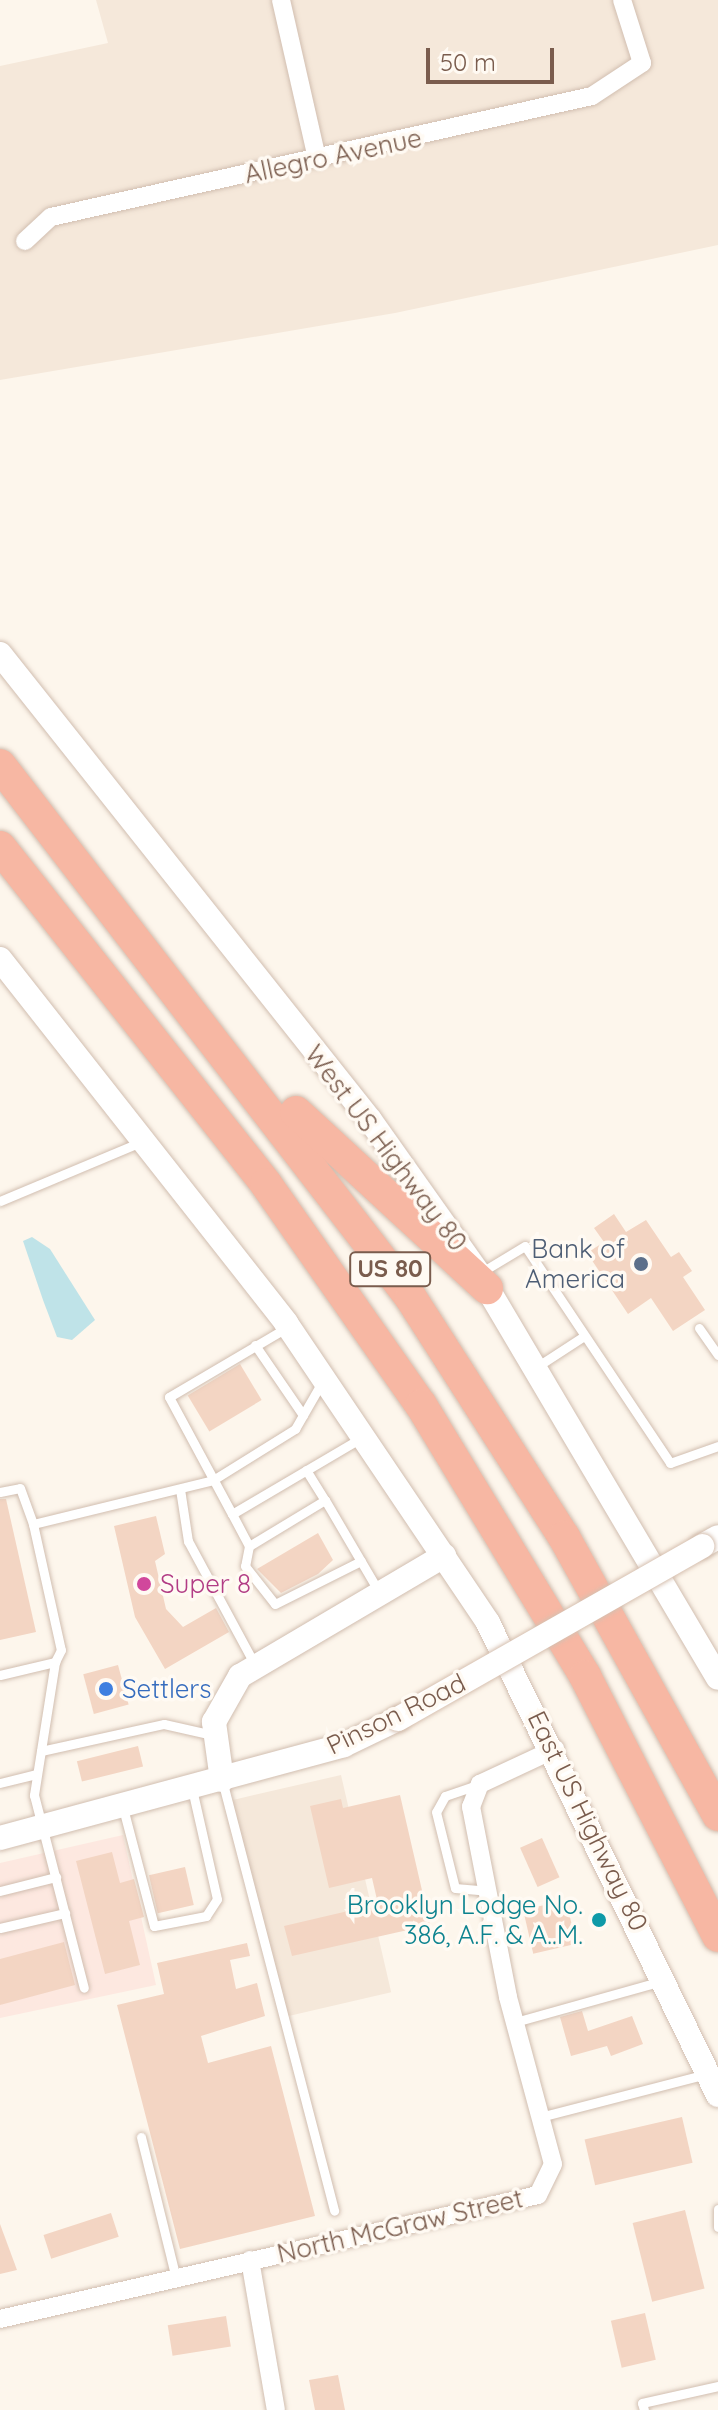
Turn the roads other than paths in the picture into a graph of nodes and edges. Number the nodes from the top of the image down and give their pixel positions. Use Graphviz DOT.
graph roads {
  1 [pos="281,0"];
  2 [pos="622,0"];
  3 [pos="317,159"];
  4 [pos="25,241"];
  5 [pos="0,654"];
  6 [pos="0,765"];
  7 [pos="0,847"];
  8 [pos="0,864"];
  9 [pos="0,959"];
  10 [pos="105,979"];
  11 [pos="173,981"];
  12 [pos="142,1142"];
  13 [pos="0,1201"];
  14 [pos="483,1281"];
  15 [pos="288,1327"];
  16 [pos="699,1328"];
  17 [pos="584,1336"];
  18 [pos="255,1345"];
  19 [pos="718,1355"];
  20 [pos="538,1366"];
  21 [pos="322,1381"];
  22 [pos="303,1415"];
  23 [pos="361,1438"];
  24 [pos="718,1446"];
  25 [pos="306,1470"];
  26 [pos="213,1480"];
  27 [pos="180,1489"];
  28 [pos="0,1492"];
  29 [pos="325,1500"];
  30 [pos="232,1514"];
  31 [pos="33,1524"];
  32 [pos="710,1542"];
  33 [pos="249,1546"];
  34 [pos="444,1556"];
  35 [pos="361,1561"];
  36 [pos="379,1592"];
  37 [pos="55,1662"];
  38 [pos="254,1663"];
  39 [pos="0,1675"];
  40 [pos="718,1678"];
  41 [pos="216,1736"];
  42 [pos="555,1749"];
  43 [pos="41,1751"];
  44 [pos="37,1774"];
  45 [pos="222,1780"];
  46 [pos="0,1783"];
  47 [pos="480,1784"];
  48 [pos="192,1789"];
  49 [pos="123,1808"];
  50 [pos="718,1815"];
  51 [pos="44,1828"];
  52 [pos="0,1838"];
  53 [pos="56,1877"];
  54 [pos="0,1891"];
  55 [pos="488,1891"];
  56 [pos="65,1913"];
  57 [pos="0,1928"];
  58 [pos="718,1936"];
  59 [pos="665,1980"];
  60 [pos="84,1988"];
  61 [pos="515,2022"];
  62 [pos="714,2084"];
  63 [pos="540,2117"];
  64 [pos="141,2137"];
  65 [pos="718,2209"];
  66 [pos="334,2211"];
  67 [pos="718,2227"];
  68 [pos="250,2260"];
  69 [pos="176,2278"];
  70 [pos="0,2319"];
  71 [pos="718,2386"];
  72 [pos="276,2410"];
  73 [pos="644,2410"];
  1 -- 3 [label="street"];
  2 -- 3 [label="street, Allegro Avenue"];
  3 -- 4 [label="street, Allegro Avenue"];
  5 -- 14 [label="main road, West US Highway 80"];
  6 -- 11 [label="highway, US 80"];
  7 -- 10 [label="highway, US 80"];
  8 -- 10 [label="highway"];
  9 -- 12 [label="main road"];
  10 -- 58 [label="highway, US 80"];
  11 -- 14 [label="highway"];
  11 -- 50 [label="highway, US 80"];
  12 -- 13 [label="lane"];
  12 -- 15 [label="main road"];
  14 -- 17 [label="lane"];
  14 -- 20 [label="main road, West US Highway 80"];
  15 -- 18 [label="lane"];
  15 -- 21 [label="main road"];
  16 -- 19 [label="lane"];
  17 -- 20 [label="lane"];
  17 -- 24 [label="lane"];
  18 -- 22 [label="lane"];
  18 -- 26 [label="lane"];
  20 -- 40 [label="main road, West US Highway 80"];
  21 -- 22 [label="lane"];
  21 -- 23 [label="main road"];
  22 -- 26 [label="lane"];
  23 -- 25 [label="lane"];
  23 -- 34 [label="main road"];
  25 -- 29 [label="lane"];
  25 -- 30 [label="lane"];
  26 -- 27 [label="lane"];
  26 -- 30 [label="lane"];
  27 -- 31 [label="lane"];
  27 -- 38 [label="lane"];
  28 -- 31 [label="lane"];
  29 -- 33 [label="lane"];
  29 -- 35 [label="lane"];
  30 -- 33 [label="lane"];
  31 -- 37 [label="lane"];
  32 -- 45 [label="main road, Pinson Road, bridge"];
  33 -- 35 [label="lane"];
  34 -- 36 [label="main road"];
  34 -- 42 [label="main road, East US Highway 80"];
  35 -- 36 [label="lane"];
  36 -- 38 [label="main road"];
  37 -- 39 [label="lane"];
  37 -- 43 [label="lane"];
  38 -- 41 [label="main road"];
  41 -- 43 [label="lane"];
  41 -- 45 [label="main road"];
  42 -- 47 [label="street"];
  42 -- 59 [label="main road, East US Highway 80"];
  43 -- 44 [label="lane"];
  44 -- 46 [label="lane"];
  44 -- 51 [label="lane"];
  45 -- 48 [label="main road, Pinson Road"];
  45 -- 66 [label="lane"];
  47 -- 55 [label="street, North McGraw Street"];
  47 -- 55 [label="lane"];
  48 -- 49 [label="main road, Pinson Road"];
  48 -- 49 [label="lane"];
  49 -- 51 [label="main road, Pinson Road"];
  51 -- 52 [label="main road, Pinson Road"];
  51 -- 53 [label="lane"];
  53 -- 54 [label="lane"];
  53 -- 56 [label="lane"];
  55 -- 61 [label="street, North McGraw Street"];
  56 -- 57 [label="lane"];
  56 -- 60 [label="lane"];
  59 -- 61 [label="lane"];
  59 -- 62 [label="main road, East US Highway 80"];
  61 -- 63 [label="street, North McGraw Street"];
  62 -- 63 [label="lane"];
  63 -- 68 [label="street, North McGraw Street"];
  64 -- 69 [label="lane"];
  65 -- 67 [label="lane"];
  68 -- 69 [label="street, North McGraw Street"];
  68 -- 72 [label="street"];
  69 -- 70 [label="street, North McGraw Street"];
  71 -- 73 [label="lane"];
}
